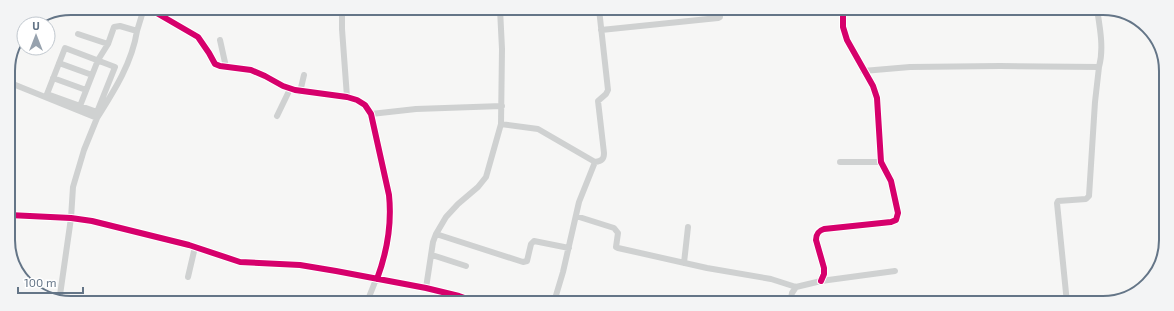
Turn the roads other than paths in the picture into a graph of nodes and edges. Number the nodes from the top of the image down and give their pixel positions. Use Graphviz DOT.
graph roads {
  1 [pos="142,15"];
  2 [pos="160,15"];
  3 [pos="342,15"];
  4 [pos="501,15"];
  5 [pos="600,15"];
  6 [pos="720,15"];
  7 [pos="843,15"];
  8 [pos="1098,15"];
  9 [pos="601,30"];
  10 [pos="137,31"];
  11 [pos="78,34"];
  12 [pos="220,40"];
  13 [pos="108,44"];
  14 [pos="98,60"];
  15 [pos="59,63"];
  16 [pos="226,67"];
  17 [pos="1099,67"];
  18 [pos="863,71"];
  19 [pos="92,75"];
  20 [pos="304,76"];
  21 [pos="53,78"];
  22 [pos="15,85"];
  23 [pos="290,89"];
  24 [pos="86,90"];
  25 [pos="300,92"];
  26 [pos="347,97"];
  27 [pos="80,106"];
  28 [pos="502,106"];
  29 [pos="371,114"];
  30 [pos="277,116"];
  31 [pos="97,118"];
  32 [pos="501,124"];
  33 [pos="595,162"];
  34 [pos="840,162"];
  35 [pos="881,162"];
  36 [pos="15,215"];
  37 [pos="576,216"];
  38 [pos="70,218"];
  39 [pos="688,227"];
  40 [pos="436,234"];
  41 [pos="195,247"];
  42 [pos="569,248"];
  43 [pos="432,255"];
  44 [pos="684,263"];
  45 [pos="466,266"];
  46 [pos="895,271"];
  47 [pos="188,277"];
  48 [pos="378,280"];
  49 [pos="821,281"];
  50 [pos="796,287"];
  51 [pos="426,288"];
  52 [pos="60,295"];
  53 [pos="369,296"];
  54 [pos="459,296"];
  55 [pos="556,296"];
  56 [pos="791,296"];
  57 [pos="1066,296"];
  1 -- 10 [label="street"];
  2 -- 16 [label="street"];
  3 -- 26 [label="street"];
  4 -- 28 [label="street"];
  5 -- 9 [label="street"];
  6 -- 9 [label="street"];
  7 -- 18 [label="street"];
  8 -- 17 [label="street"];
  9 -- 33 [label="street"];
  10 -- 13 [label="street"];
  10 -- 31 [label="street"];
  11 -- 13 [label="street"];
  12 -- 16 [label="street"];
  13 -- 14 [label="street"];
  14 -- 15 [label="street"];
  14 -- 19 [label="street"];
  14 -- 27 [label="street"];
  15 -- 19 [label="street"];
  15 -- 21 [label="street"];
  16 -- 23 [label="street"];
  17 -- 18 [label="street"];
  17 -- 57 [label="street"];
  18 -- 35 [label="street"];
  19 -- 24 [label="street"];
  20 -- 25 [label="street"];
  21 -- 24 [label="street"];
  21 -- 27 [label="street"];
  22 -- 31 [label="street"];
  23 -- 25 [label="street"];
  23 -- 30 [label="street"];
  24 -- 27 [label="street"];
  25 -- 26 [label="street"];
  26 -- 29 [label="street"];
  28 -- 29 [label="street"];
  28 -- 32 [label="street"];
  29 -- 48 [label="street"];
  31 -- 38 [label="street"];
  32 -- 33 [label="street"];
  32 -- 40 [label="street"];
  33 -- 37 [label="street"];
  34 -- 35 [label="street"];
  35 -- 49 [label="street"];
  36 -- 38 [label="street"];
  37 -- 42 [label="street"];
  37 -- 44 [label="street"];
  38 -- 41 [label="street"];
  38 -- 52 [label="street"];
  39 -- 44 [label="street"];
  40 -- 42 [label="street"];
  40 -- 43 [label="street"];
  41 -- 47 [label="street"];
  41 -- 48 [label="street"];
  42 -- 55 [label="street"];
  43 -- 45 [label="street"];
  43 -- 51 [label="street"];
  44 -- 50 [label="street"];
  46 -- 49 [label="street"];
  48 -- 51 [label="street"];
  48 -- 53 [label="street"];
  49 -- 50 [label="street"];
  50 -- 56 [label="street"];
  51 -- 54 [label="street"];
}
